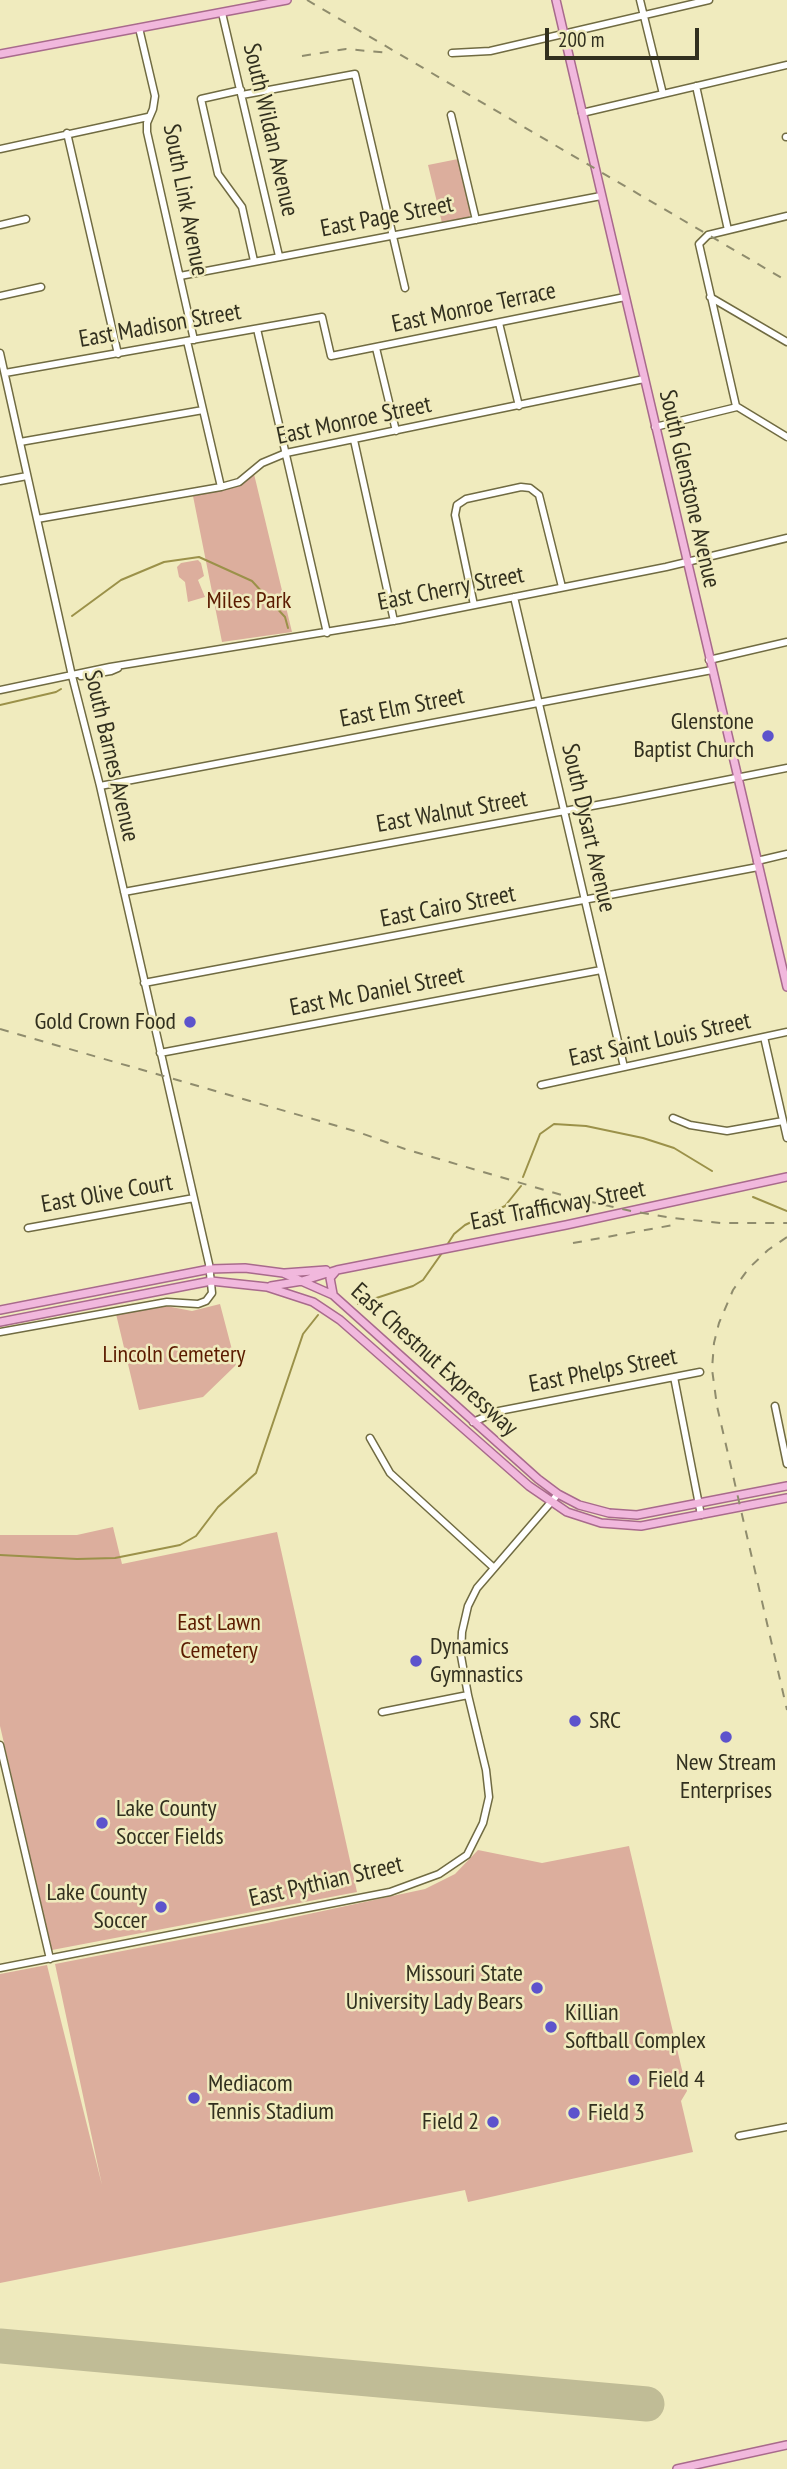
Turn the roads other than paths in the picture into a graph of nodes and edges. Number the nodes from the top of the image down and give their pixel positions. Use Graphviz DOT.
graph roads {
  1 [pos="287,0"];
  2 [pos="556,0"];
  3 [pos="640,0"];
  4 [pos="709,0"];
  5 [pos="222,13"];
  6 [pos="644,15"];
  7 [pos="139,29"];
  8 [pos="563,34"];
  9 [pos="452,52"];
  10 [pos="0,54"];
  11 [pos="787,65"];
  12 [pos="696,86"];
  13 [pos="242,93"];
  14 [pos="663,94"];
  15 [pos="582,113"];
  16 [pos="452,115"];
  17 [pos="148,117"];
  18 [pos="67,133"];
  19 [pos="0,149"];
  20 [pos="601,196"];
  21 [pos="787,216"];
  22 [pos="26,219"];
  23 [pos="476,220"];
  24 [pos="0,225"];
  25 [pos="728,230"];
  26 [pos="393,236"];
  27 [pos="279,256"];
  28 [pos="254,261"];
  29 [pos="180,276"];
  30 [pos="41,287"];
  31 [pos="405,288"];
  32 [pos="0,296"];
  33 [pos="625,297"];
  34 [pos="710,297"];
  35 [pos="499,323"];
  36 [pos="257,329"];
  37 [pos="191,340"];
  38 [pos="787,342"];
  39 [pos="376,348"];
  40 [pos="0,354"];
  41 [pos="118,354"];
  42 [pos="331,356"];
  43 [pos="5,373"];
  44 [pos="644,379"];
  45 [pos="519,405"];
  46 [pos="737,407"];
  47 [pos="203,411"];
  48 [pos="655,427"];
  49 [pos="396,431"];
  50 [pos="787,437"];
  51 [pos="354,440"];
  52 [pos="20,442"];
  53 [pos="286,453"];
  54 [pos="27,476"];
  55 [pos="0,481"];
  56 [pos="221,487"];
  57 [pos="37,519"];
  58 [pos="787,538"];
  59 [pos="686,562"];
  60 [pos="562,587"];
  61 [pos="514,597"];
  62 [pos="474,605"];
  63 [pos="394,621"];
  64 [pos="327,633"];
  65 [pos="787,642"];
  66 [pos="709,660"];
  67 [pos="712,670"];
  68 [pos="72,676"];
  69 [pos="0,690"];
  70 [pos="538,702"];
  71 [pos="787,768"];
  72 [pos="738,779"];
  73 [pos="100,786"];
  74 [pos="564,811"];
  75 [pos="787,854"];
  76 [pos="758,864"];
  77 [pos="124,892"];
  78 [pos="585,901"];
  79 [pos="601,970"];
  80 [pos="144,982"];
  81 [pos="787,987"];
  82 [pos="787,1032"];
  83 [pos="764,1037"];
  84 [pos="160,1053"];
  85 [pos="624,1067"];
  86 [pos="541,1085"];
  87 [pos="673,1118"];
  88 [pos="783,1121"];
  89 [pos="787,1138"];
  90 [pos="787,1177"];
  91 [pos="194,1198"];
  92 [pos="28,1228"];
  93 [pos="210,1269"];
  94 [pos="337,1270"];
  95 [pos="283,1273"];
  96 [pos="211,1281"];
  97 [pos="302,1281"];
  98 [pos="267,1287"];
  99 [pos="333,1295"];
  100 [pos="0,1310"];
  101 [pos="0,1322"];
  102 [pos="0,1332"];
  103 [pos="700,1372"];
  104 [pos="674,1377"];
  105 [pos="775,1406"];
  106 [pos="473,1422"];
  107 [pos="370,1438"];
  108 [pos="787,1464"];
  109 [pos="787,1486"];
  110 [pos="558,1494"];
  111 [pos="787,1498"];
  112 [pos="551,1503"];
  113 [pos="699,1504"];
  114 [pos="701,1515"];
  115 [pos="494,1568"];
  116 [pos="468,1695"];
  117 [pos="382,1712"];
  118 [pos="0,1745"];
  119 [pos="50,1959"];
  120 [pos="0,1968"];
  121 [pos="787,2127"];
  122 [pos="739,2136"];
  123 [pos="787,2445"];
  124 [pos="677,2469"];
  1 -- 5 [label="main road"];
  2 -- 8 [label="main road, South Glenstone Avenue"];
  3 -- 6 [label="street"];
  4 -- 6 [label="street"];
  5 -- 7 [label="main road"];
  5 -- 13 [label="street, South Wildan Avenue"];
  6 -- 8 [label="street"];
  6 -- 14 [label="street"];
  7 -- 10 [label="main road"];
  7 -- 17 [label="street, South Link Avenue"];
  8 -- 9 [label="street"];
  8 -- 15 [label="main road, South Glenstone Avenue"];
  11 -- 12 [label="street"];
  12 -- 14 [label="street"];
  12 -- 25 [label="street"];
  13 -- 26 [label="street"];
  13 -- 27 [label="street, South Wildan Avenue"];
  13 -- 28 [label="street"];
  14 -- 15 [label="street"];
  15 -- 20 [label="main road, South Glenstone Avenue"];
  16 -- 23 [label="street"];
  17 -- 18 [label="street"];
  17 -- 29 [label="street, South Link Avenue"];
  18 -- 19 [label="street"];
  18 -- 41 [label="street"];
  20 -- 23 [label="street, East Page Street"];
  20 -- 33 [label="main road, South Glenstone Avenue"];
  21 -- 25 [label="street"];
  22 -- 24 [label="street"];
  23 -- 26 [label="street, East Page Street"];
  25 -- 34 [label="street"];
  26 -- 27 [label="street, East Page Street"];
  26 -- 31 [label="street"];
  27 -- 28 [label="street, East Page Street"];
  28 -- 29 [label="street, East Page Street"];
  29 -- 37 [label="street, South Link Avenue"];
  30 -- 32 [label="street"];
  33 -- 35 [label="street, East Monroe Terrace"];
  33 -- 44 [label="main road, South Glenstone Avenue"];
  34 -- 38 [label="street"];
  34 -- 46 [label="street"];
  35 -- 39 [label="street, East Monroe Terrace"];
  35 -- 45 [label="street"];
  36 -- 37 [label="street, East Madison Street"];
  36 -- 42 [label="street, East Madison Street"];
  36 -- 53 [label="street"];
  37 -- 41 [label="street, East Madison Street"];
  37 -- 47 [label="street, South Link Avenue"];
  39 -- 42 [label="street, East Monroe Terrace"];
  39 -- 49 [label="street"];
  40 -- 43 [label="street, South Barnes Avenue"];
  41 -- 43 [label="street, East Madison Street"];
  43 -- 52 [label="street, South Barnes Avenue"];
  44 -- 45 [label="street, East Monroe Street"];
  44 -- 48 [label="main road, South Glenstone Avenue"];
  45 -- 49 [label="street, East Monroe Street"];
  46 -- 48 [label="street"];
  46 -- 50 [label="street"];
  47 -- 52 [label="street"];
  47 -- 56 [label="street, South Link Avenue"];
  48 -- 59 [label="main road, South Glenstone Avenue"];
  49 -- 51 [label="street, East Monroe Street"];
  51 -- 53 [label="street, East Monroe Street"];
  51 -- 63 [label="street"];
  52 -- 54 [label="street, South Barnes Avenue"];
  53 -- 56 [label="street, East Monroe Street"];
  53 -- 64 [label="street"];
  54 -- 55 [label="street"];
  54 -- 57 [label="street, South Barnes Avenue"];
  56 -- 57 [label="street, East Monroe Street"];
  57 -- 68 [label="street, South Barnes Avenue"];
  58 -- 59 [label="street, East Cherry Street"];
  59 -- 60 [label="street, East Cherry Street"];
  59 -- 66 [label="main road, South Glenstone Avenue"];
  60 -- 61 [label="street, East Cherry Street"];
  60 -- 62 [label="street"];
  61 -- 62 [label="street, East Cherry Street"];
  61 -- 70 [label="street, South Dysart Avenue"];
  62 -- 63 [label="street, East Cherry Street"];
  63 -- 64 [label="street, East Cherry Street"];
  64 -- 68 [label="street, East Cherry Street"];
  65 -- 66 [label="street"];
  66 -- 67 [label="main road, South Glenstone Avenue"];
  67 -- 70 [label="street, East Elm Street"];
  67 -- 72 [label="main road, South Glenstone Avenue"];
  68 -- 69 [label="street, East Cherry Street"];
  68 -- 73 [label="street, South Barnes Avenue"];
  70 -- 73 [label="street, East Elm Street"];
  70 -- 74 [label="street, South Dysart Avenue"];
  71 -- 72 [label="street, East Walnut Street"];
  72 -- 74 [label="street, East Walnut Street"];
  72 -- 76 [label="main road, South Glenstone Avenue"];
  73 -- 77 [label="street, South Barnes Avenue"];
  74 -- 77 [label="street, East Walnut Street"];
  74 -- 78 [label="street, South Dysart Avenue"];
  75 -- 76 [label="street, East Cairo Street"];
  76 -- 78 [label="street, East Cairo Street"];
  76 -- 81 [label="main road, South Glenstone Avenue"];
  77 -- 80 [label="street, South Barnes Avenue"];
  78 -- 79 [label="street, South Dysart Avenue"];
  78 -- 80 [label="street, East Cairo Street"];
  79 -- 84 [label="street, East Mc Daniel Street"];
  79 -- 85 [label="street, South Dysart Avenue"];
  80 -- 84 [label="street, South Barnes Avenue"];
  82 -- 83 [label="street, East Saint Louis Street"];
  83 -- 85 [label="street, East Saint Louis Street"];
  83 -- 88 [label="street"];
  84 -- 91 [label="street, South Barnes Avenue"];
  85 -- 86 [label="street, East Saint Louis Street"];
  87 -- 88 [label="street"];
  88 -- 89 [label="street"];
  90 -- 94 [label="main road, East Trafficway Street"];
  91 -- 92 [label="street, East Olive Court"];
  91 -- 93 [label="street, South Barnes Avenue"];
  93 -- 95 [label="main road, East Chestnut Expressway"];
  93 -- 96 [label="street, South Barnes Avenue"];
  93 -- 100 [label="main road, East Chestnut Expressway"];
  94 -- 95 [label="main road, East Trafficway Street"];
  94 -- 97 [label="main road, East Trafficway Street"];
  94 -- 99 [label="main road"];
  95 -- 97 [label="main road, East Chestnut Expressway"];
  96 -- 98 [label="main road, East Chestnut Expressway"];
  96 -- 101 [label="main road, East Chestnut Expressway"];
  96 -- 102 [label="street"];
  97 -- 98 [label="main road, East Trafficway Street"];
  97 -- 99 [label="main road, East Chestnut Expressway"];
  98 -- 112 [label="main road, East Chestnut Expressway"];
  99 -- 106 [label="main road, East Chestnut Expressway"];
  103 -- 104 [label="street, East Phelps Street"];
  104 -- 106 [label="street, East Phelps Street"];
  104 -- 113 [label="street"];
  105 -- 108 [label="street"];
  106 -- 110 [label="main road, East Chestnut Expressway"];
  107 -- 115 [label="street"];
  109 -- 113 [label="main road, East Chestnut Expressway"];
  110 -- 112 [label="street, East Pythian Street"];
  110 -- 113 [label="main road, East Chestnut Expressway"];
  111 -- 114 [label="main road, East Chestnut Expressway"];
  112 -- 114 [label="main road, East Chestnut Expressway"];
  112 -- 115 [label="street, East Pythian Street"];
  113 -- 114 [label="street"];
  115 -- 116 [label="street, East Pythian Street"];
  116 -- 117 [label="street"];
  116 -- 119 [label="street, East Pythian Street"];
  118 -- 119 [label="street"];
  119 -- 120 [label="street, East Pythian Street"];
  121 -- 122 [label="street"];
  123 -- 124 [label="main road"];
}
